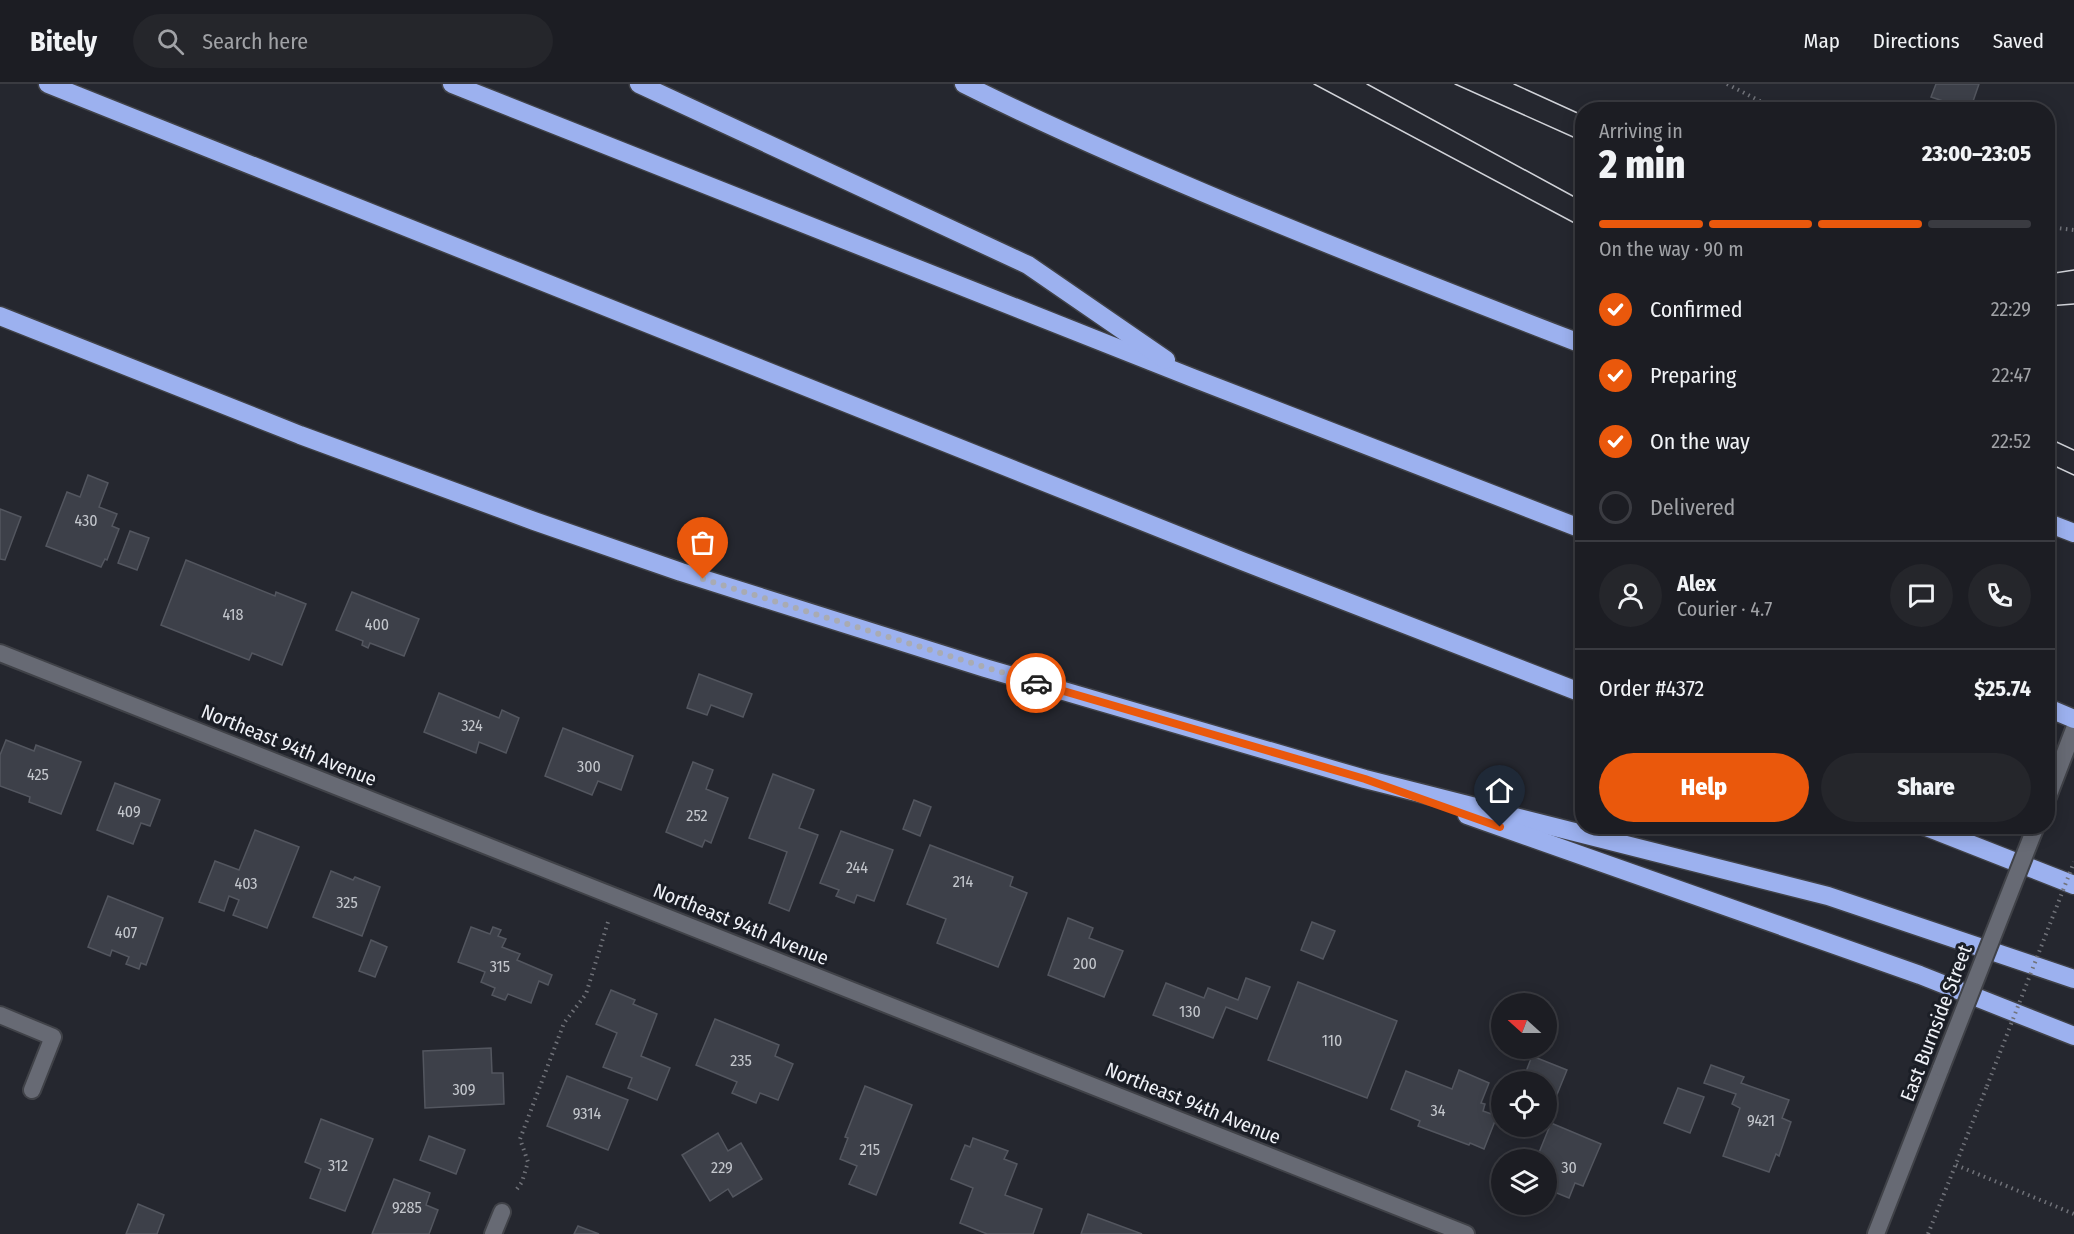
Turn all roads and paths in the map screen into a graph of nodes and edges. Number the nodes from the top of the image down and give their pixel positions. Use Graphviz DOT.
graph roads {
  1 [pos="48,84"];
  2 [pos="452,84"];
  3 [pos="639,84"];
  4 [pos="964,84"];
  5 [pos="1727,84"];
  6 [pos="1762,102"];
  7 [pos="2055,227"];
  8 [pos="2074,230"];
  9 [pos="0,316"];
  10 [pos="1575,341"];
  11 [pos="1193,378"];
  12 [pos="1575,526"];
  13 [pos="2055,526"];
  14 [pos="2074,533"];
  15 [pos="0,653"];
  16 [pos="1575,690"];
  17 [pos="2055,711"];
  18 [pos="2074,719"];
  19 [pos="2074,729"];
  20 [pos="1365,779"];
  21 [pos="2055,779"];
  22 [pos="1575,832"];
  23 [pos="1583,834"];
  24 [pos="1944,834"];
  25 [pos="2033,834"];
  26 [pos="2074,862"];
  27 [pos="2074,885"];
  28 [pos="618,898"];
  29 [pos="2074,979"];
  30 [pos="0,1015"];
  31 [pos="2074,1036"];
  32 [pos="32,1090"];
  33 [pos="1956,1165"];
  34 [pos="502,1212"];
  35 [pos="2074,1214"];
  36 [pos="493,1234"];
  37 [pos="1466,1234"];
  38 [pos="1876,1234"];
  39 [pos="1928,1234"];
  1 -- 16 [label="highway"];
  2 -- 11 [label="highway"];
  3 -- 11 [label="highway"];
  4 -- 10 [label="highway"];
  5 -- 6 [label="path"];
  7 -- 8 [label="path"];
  9 -- 20 [label="highway"];
  11 -- 12 [label="highway"];
  13 -- 14 [label="highway"];
  15 -- 28 [label="street, Northeast 94th Avenue"];
  17 -- 18 [label="highway"];
  19 -- 21 [label="street"];
  20 -- 22 [label="highway"];
  20 -- 31 [label="highway"];
  23 -- 29 [label="highway"];
  24 -- 27 [label="highway"];
  25 -- 38 [label="street, East Burnside Street, bridge"];
  26 -- 33 [label="path, bridge"];
  28 -- 34 [label="path"];
  28 -- 37 [label="street, Northeast 94th Avenue"];
  30 -- 32 [label="street"];
  33 -- 35 [label="path"];
  33 -- 39 [label="path"];
  34 -- 36 [label="street"];
}
